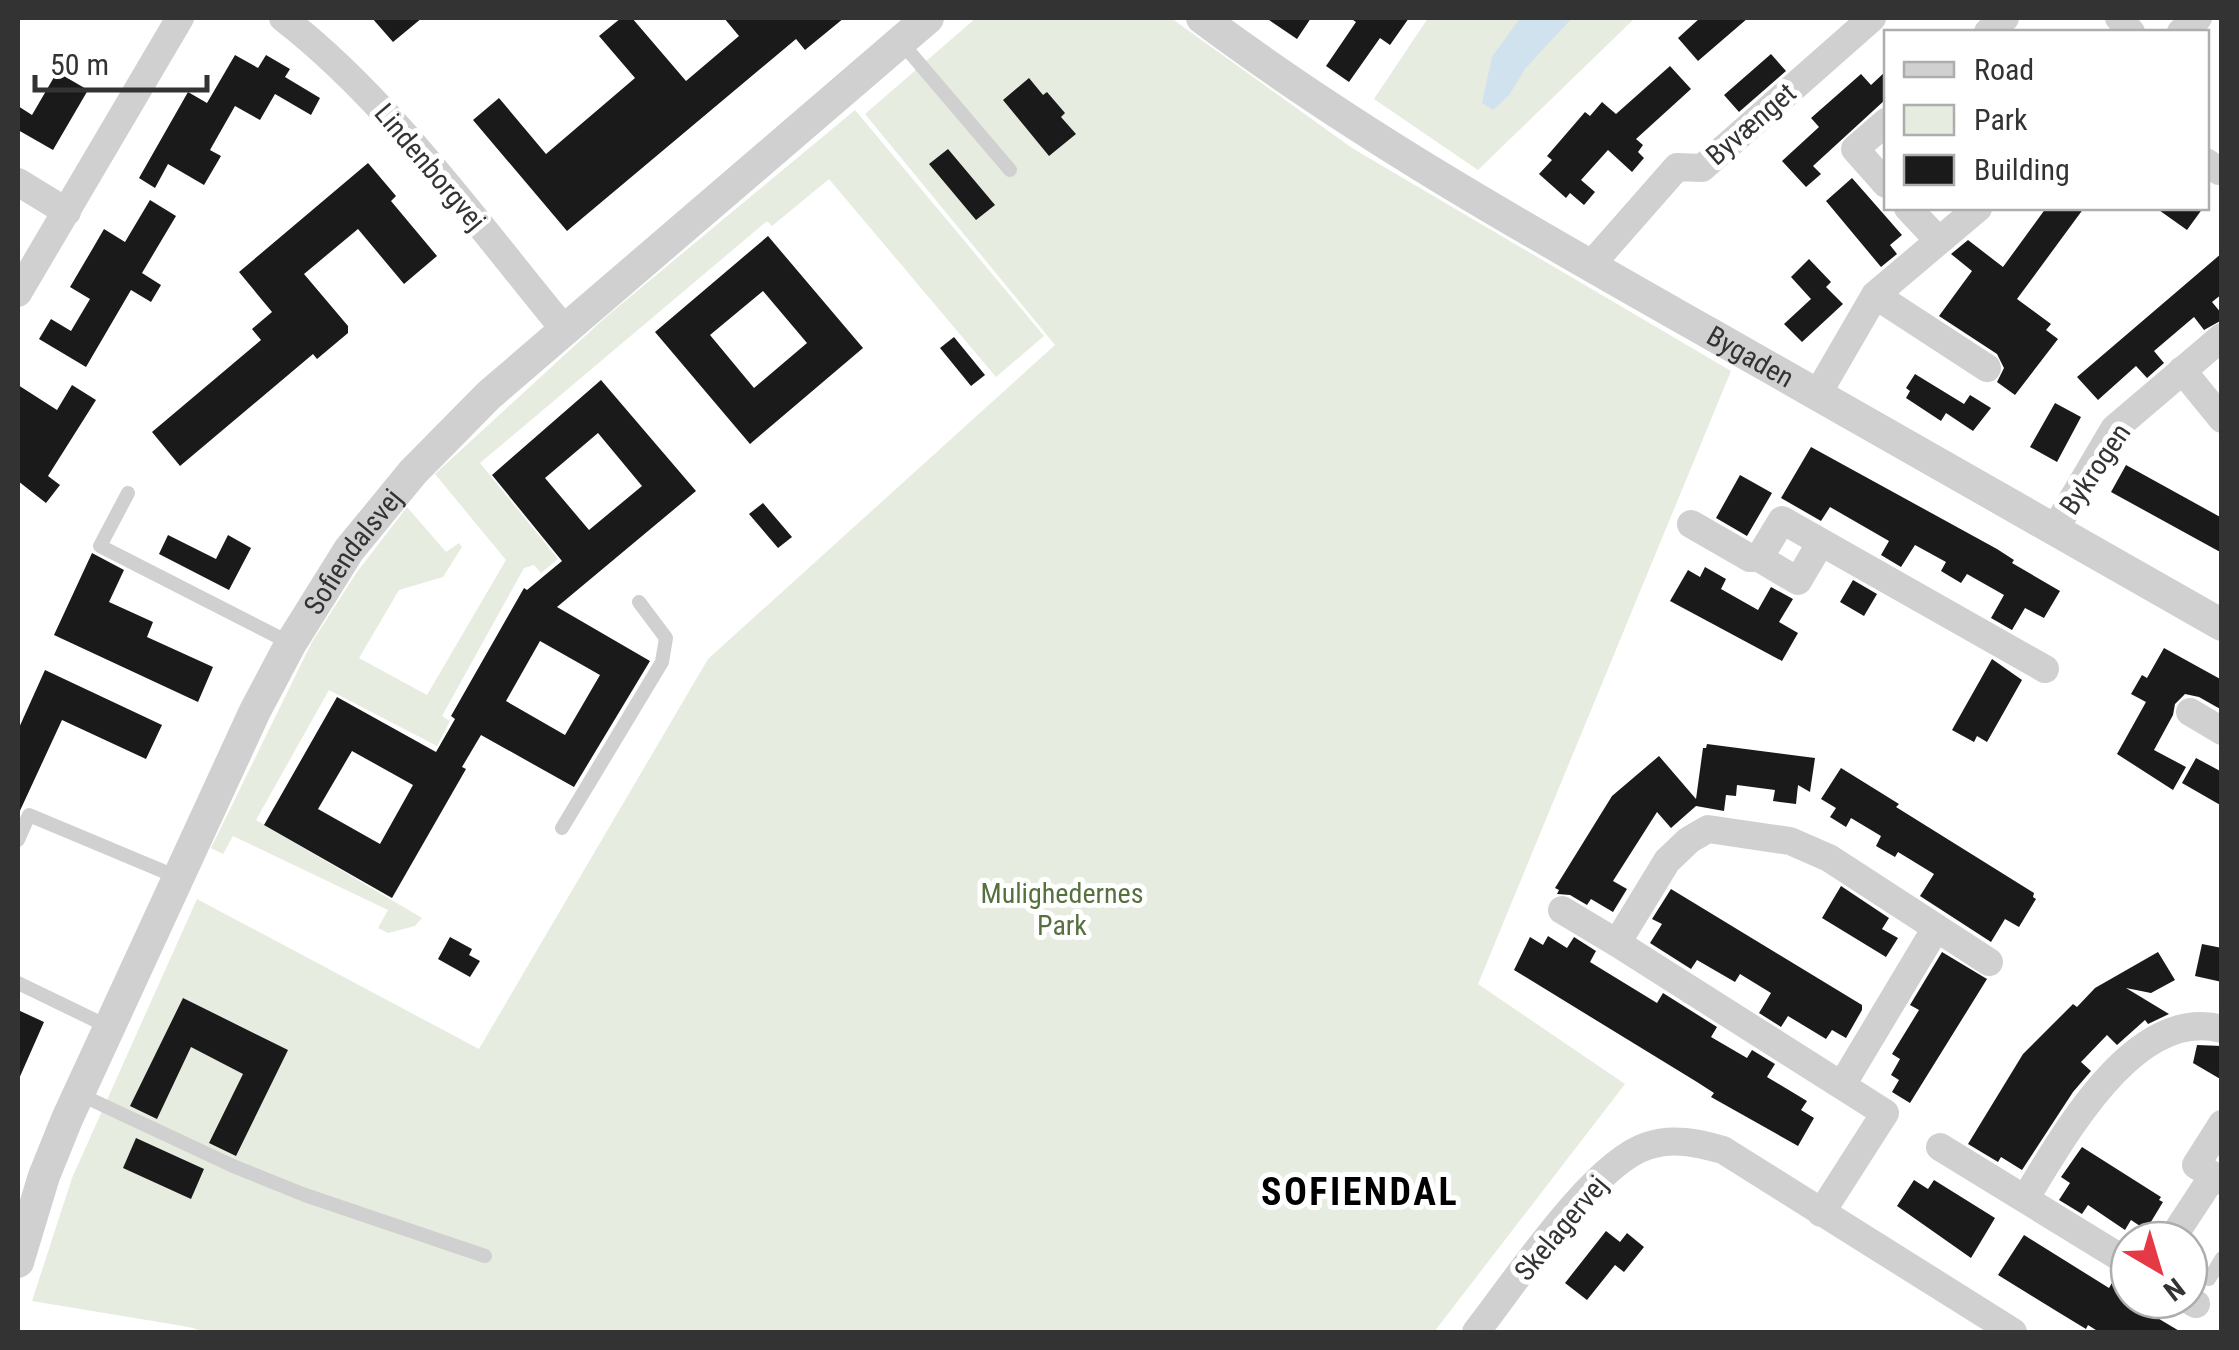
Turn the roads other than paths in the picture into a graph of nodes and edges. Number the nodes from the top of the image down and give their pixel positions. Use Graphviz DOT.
graph roads {
  1 [pos="180,18"];
  2 [pos="284,18"];
  3 [pos="928,18"];
  4 [pos="1202,18"];
  5 [pos="1872,18"];
  6 [pos="901,41"];
  7 [pos="1884,124"];
  8 [pos="1010,170"];
  9 [pos="18,182"];
  10 [pos="1884,182"];
  11 [pos="1910,210"];
  12 [pos="1976,210"];
  13 [pos="66,212"];
  14 [pos="1938,242"];
  15 [pos="1590,266"];
  16 [pos="18,293"];
  17 [pos="1875,295"];
  18 [pos="564,329"];
  19 [pos="2222,337"];
  20 [pos="1988,368"];
  21 [pos="2182,370"];
  22 [pos="1817,395"];
  23 [pos="2222,418"];
  24 [pos="128,494"];
  25 [pos="1692,524"];
  26 [pos="2055,530"];
  27 [pos="1821,542"];
  28 [pos="1759,558"];
  29 [pos="639,602"];
  30 [pos="2222,625"];
  31 [pos="291,643"];
  32 [pos="2045,669"];
  33 [pos="2190,712"];
  34 [pos="2222,731"];
  35 [pos="562,828"];
  36 [pos="18,840"];
  37 [pos="178,878"];
  38 [pos="1562,910"];
  39 [pos="1936,928"];
  40 [pos="1618,943"];
  41 [pos="1989,962"];
  42 [pos="18,984"];
  43 [pos="110,1027"];
  44 [pos="2222,1028"];
  45 [pos="1842,1085"];
  46 [pos="79,1094"];
  47 [pos="2222,1124"];
  48 [pos="1940,1147"];
  49 [pos="2217,1179"];
  50 [pos="2024,1199"];
  51 [pos="1821,1213"];
  52 [pos="2185,1220"];
  53 [pos="2109,1251"];
  54 [pos="485,1256"];
  55 [pos="18,1262"];
  56 [pos="1476,1332"];
  57 [pos="2013,1332"];
  1 -- 13 [label="street"];
  2 -- 18 [label="street, Lindenborgvej"];
  3 -- 6 [label="street, Sofiendalsvej"];
  4 -- 15 [label="street, Bygaden"];
  5 -- 15 [label="street, Byvænget"];
  6 -- 8 [label="lane"];
  6 -- 18 [label="street, Sofiendalsvej"];
  7 -- 10 [label="street"];
  9 -- 13 [label="street"];
  11 -- 14 [label="street"];
  12 -- 14 [label="street"];
  13 -- 16 [label="street"];
  14 -- 17 [label="street"];
  15 -- 22 [label="street, Bygaden"];
  17 -- 20 [label="street"];
  17 -- 22 [label="street"];
  18 -- 31 [label="street, Sofiendalsvej"];
  19 -- 21 [label="street, Bykrogen"];
  21 -- 23 [label="street"];
  21 -- 26 [label="street, Bykrogen"];
  22 -- 26 [label="street, Bygaden"];
  24 -- 31 [label="lane"];
  25 -- 28 [label="street"];
  26 -- 30 [label="street, Bygaden"];
  27 -- 28 [label="street"];
  27 -- 28 [label="street"];
  27 -- 32 [label="street"];
  29 -- 35 [label="lane"];
  31 -- 37 [label="street, Sofiendalsvej"];
  33 -- 34 [label="street"];
  36 -- 37 [label="lane"];
  37 -- 43 [label="street, Sofiendalsvej"];
  38 -- 40 [label="street"];
  39 -- 40 [label="street"];
  39 -- 41 [label="street"];
  39 -- 45 [label="street"];
  40 -- 45 [label="street"];
  42 -- 43 [label="lane"];
  43 -- 46 [label="street, Sofiendalsvej"];
  44 -- 50 [label="street"];
  45 -- 51 [label="street"];
  46 -- 54 [label="lane"];
  46 -- 55 [label="street, Sofiendalsvej"];
  47 -- 49 [label="street"];
  48 -- 50 [label="street"];
  49 -- 52 [label="street"];
  50 -- 53 [label="street"];
  51 -- 56 [label="street, Skelagervej"];
  51 -- 57 [label="street, Skelagervej"];
}
